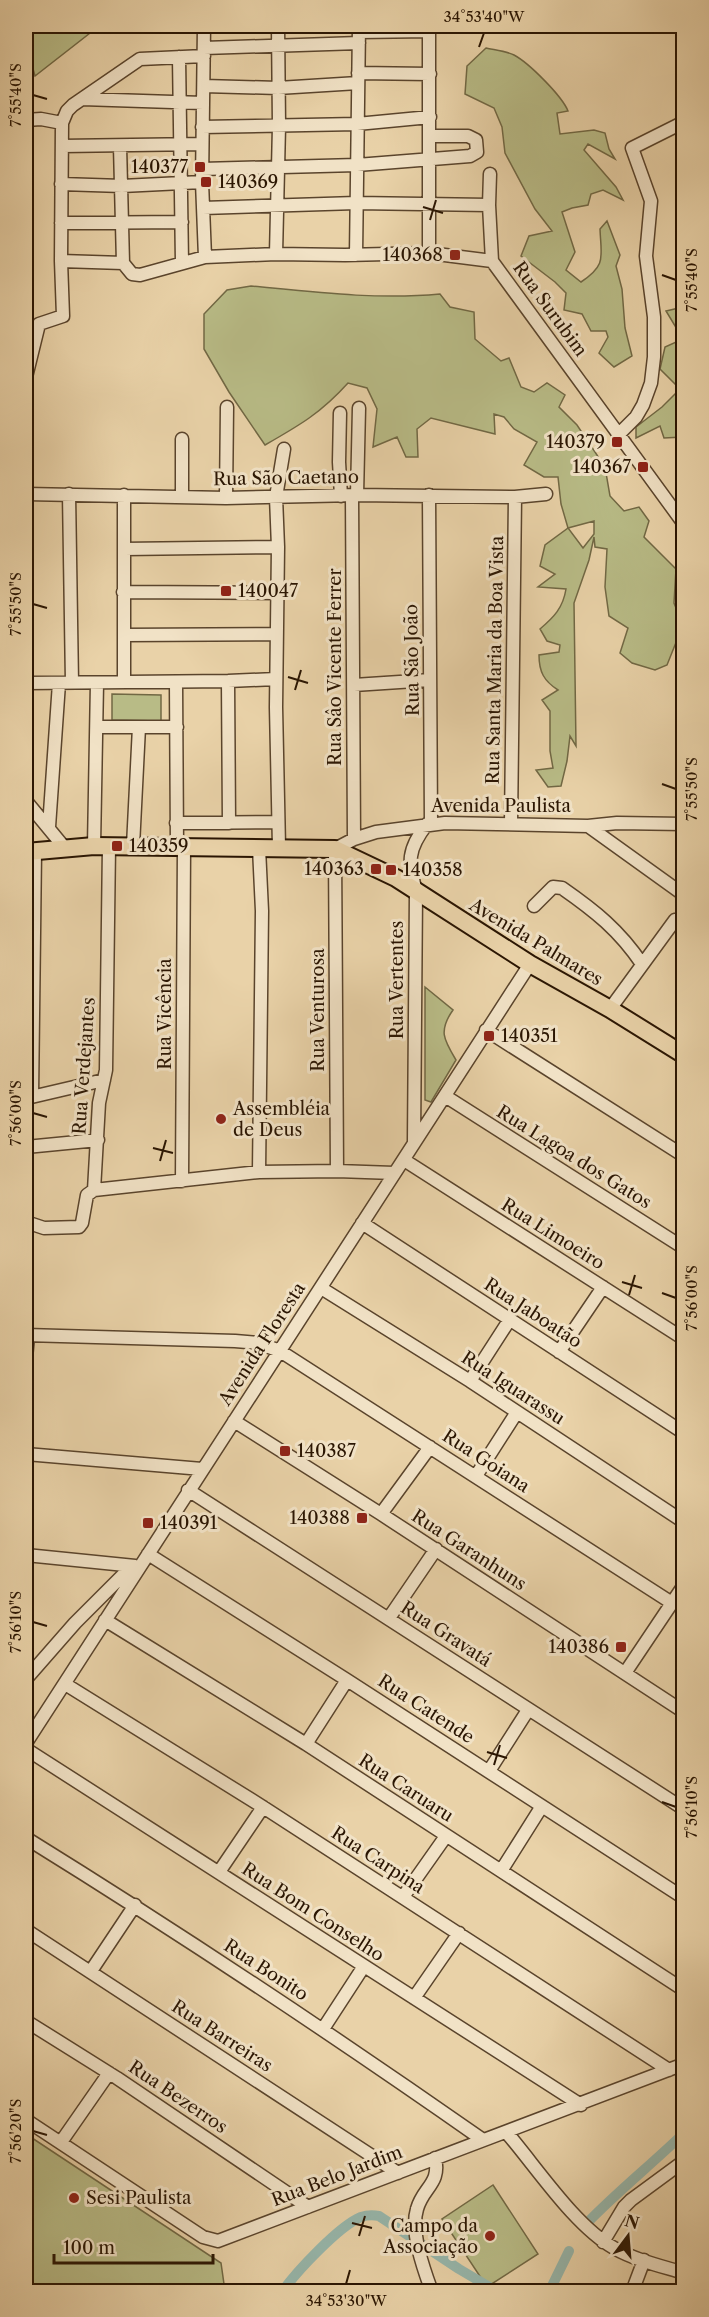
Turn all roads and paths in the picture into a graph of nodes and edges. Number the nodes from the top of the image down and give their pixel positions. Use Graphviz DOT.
graph roads {
  1 [pos="204,26"];
  2 [pos="278,26"];
  3 [pos="429,28"];
  4 [pos="359,33"];
  5 [pos="277,46"];
  6 [pos="204,52"];
  7 [pos="179,57"];
  8 [pos="430,74"];
  9 [pos="358,78"];
  10 [pos="204,86"];
  11 [pos="278,88"];
  12 [pos="82,99"];
  13 [pos="180,103"];
  14 [pos="203,103"];
  15 [pos="430,117"];
  16 [pos="26,120"];
  17 [pos="684,122"];
  18 [pos="62,123"];
  19 [pos="357,124"];
  20 [pos="279,126"];
  21 [pos="202,127"];
  22 [pos="429,135"];
  23 [pos="180,144"];
  24 [pos="202,144"];
  25 [pos="62,146"];
  26 [pos="120,146"];
  27 [pos="428,160"];
  28 [pos="357,165"];
  29 [pos="278,166"];
  30 [pos="490,174"];
  31 [pos="202,176"];
  32 [pos="61,184"];
  33 [pos="183,184"];
  34 [pos="122,186"];
  35 [pos="357,203"];
  36 [pos="428,203"];
  37 [pos="489,205"];
  38 [pos="277,206"];
  39 [pos="203,208"];
  40 [pos="182,222"];
  41 [pos="61,223"];
  42 [pos="123,223"];
  43 [pos="429,253"];
  44 [pos="276,254"];
  45 [pos="356,255"];
  46 [pos="205,257"];
  47 [pos="61,261"];
  48 [pos="492,261"];
  49 [pos="182,262"];
  50 [pos="123,263"];
  51 [pos="28,352"];
  52 [pos="26,377"];
  53 [pos="227,407"];
  54 [pos="359,408"];
  55 [pos="340,413"];
  56 [pos="619,434"];
  57 [pos="182,439"];
  58 [pos="284,449"];
  59 [pos="26,494"];
  60 [pos="546,494"];
  61 [pos="69,495"];
  62 [pos="124,495"];
  63 [pos="350,495"];
  64 [pos="429,495"];
  65 [pos="182,497"];
  66 [pos="276,497"];
  67 [pos="515,497"];
  68 [pos="226,498"];
  69 [pos="684,524"];
  70 [pos="278,547"];
  71 [pos="124,549"];
  72 [pos="123,592"];
  73 [pos="278,593"];
  74 [pos="276,634"];
  75 [pos="123,635"];
  76 [pos="276,679"];
  77 [pos="430,680"];
  78 [pos="228,681"];
  79 [pos="124,682"];
  80 [pos="176,682"];
  81 [pos="26,683"];
  82 [pos="59,683"];
  83 [pos="72,683"];
  84 [pos="97,683"];
  85 [pos="354,685"];
  86 [pos="97,727"];
  87 [pos="139,727"];
  88 [pos="177,727"];
  89 [pos="26,802"];
  90 [pos="278,822"];
  91 [pos="229,823"];
  92 [pos="512,823"];
  93 [pos="176,824"];
  94 [pos="429,824"];
  95 [pos="684,824"];
  96 [pos="588,826"];
  97 [pos="49,828"];
  98 [pos="354,838"];
  99 [pos="102,846"];
  100 [pos="133,846"];
  101 [pos="64,847"];
  102 [pos="279,847"];
  103 [pos="181,848"];
  104 [pos="259,848"];
  105 [pos="335,849"];
  106 [pos="30,851"];
  107 [pos="416,891"];
  108 [pos="684,895"];
  109 [pos="534,906"];
  110 [pos="675,920"];
  111 [pos="530,964"];
  112 [pos="642,964"];
  113 [pos="610,1009"];
  114 [pos="486,1030"];
  115 [pos="684,1055"];
  116 [pos="104,1080"];
  117 [pos="445,1096"];
  118 [pos="29,1097"];
  119 [pos="98,1140"];
  120 [pos="414,1142"];
  121 [pos="26,1147"];
  122 [pos="684,1156"];
  123 [pos="404,1160"];
  124 [pos="337,1171"];
  125 [pos="259,1172"];
  126 [pos="394,1173"];
  127 [pos="182,1181"];
  128 [pos="94,1190"];
  129 [pos="26,1222"];
  130 [pos="362,1223"];
  131 [pos="684,1248"];
  132 [pos="321,1287"];
  133 [pos="603,1287"];
  134 [pos="510,1319"];
  135 [pos="27,1336"];
  136 [pos="684,1339"];
  137 [pos="280,1351"];
  138 [pos="559,1352"];
  139 [pos="26,1358"];
  140 [pos="470,1381"];
  141 [pos="517,1412"];
  142 [pos="234,1421"];
  143 [pos="684,1433"];
  144 [pos="430,1447"];
  145 [pos="26,1454"];
  146 [pos="202,1469"];
  147 [pos="476,1476"];
  148 [pos="188,1490"];
  149 [pos="381,1514"];
  150 [pos="684,1522"];
  151 [pos="436,1549"];
  152 [pos="148,1554"];
  153 [pos="26,1555"];
  154 [pos="136,1566"];
  155 [pos="684,1585"];
  156 [pos="672,1603"];
  157 [pos="389,1618"];
  158 [pos="105,1620"];
  159 [pos="625,1673"];
  160 [pos="26,1679"];
  161 [pos="347,1680"];
  162 [pos="65,1684"];
  163 [pos="528,1710"];
  164 [pos="684,1712"];
  165 [pos="29,1727"];
  166 [pos="26,1743"];
  167 [pos="306,1744"];
  168 [pos="26,1749"];
  169 [pos="489,1771"];
  170 [pos="542,1806"];
  171 [pos="263,1807"];
  172 [pos="684,1809"];
  173 [pos="446,1836"];
  174 [pos="26,1838"];
  175 [pos="501,1871"];
  176 [pos="219,1872"];
  177 [pos="403,1897"];
  178 [pos="684,1898"];
  179 [pos="135,1905"];
  180 [pos="26,1930"];
  181 [pos="459,1933"];
  182 [pos="364,1966"];
  183 [pos="91,1971"];
  184 [pos="684,1990"];
  185 [pos="414,1998"];
  186 [pos="26,2021"];
  187 [pos="323,2029"];
  188 [pos="684,2064"];
  189 [pos="669,2070"];
  190 [pos="109,2073"];
  191 [pos="581,2105"];
  192 [pos="26,2120"];
  193 [pos="507,2133"];
  194 [pos="483,2140"];
  195 [pos="61,2142"];
  196 [pos="435,2158"];
  197 [pos="684,2161"];
  198 [pos="398,2173"];
  199 [pos="308,2207"];
  200 [pos="603,2242"];
  201 [pos="644,2260"];
  202 [pos="684,2273"];
  203 [pos="432,2292"];
  204 [pos="633,2292"];
  1 -- 6 [label="street"];
  2 -- 5 [label="street"];
  3 -- 4 [label="street"];
  3 -- 8 [label="street"];
  4 -- 5 [label="street"];
  4 -- 9 [label="street"];
  5 -- 6 [label="street"];
  5 -- 11 [label="street"];
  6 -- 7 [label="street"];
  6 -- 10 [label="street"];
  7 -- 12 [label="street"];
  7 -- 13 [label="street"];
  8 -- 9 [label="street"];
  8 -- 15 [label="street"];
  9 -- 11 [label="street"];
  9 -- 19 [label="street"];
  10 -- 11 [label="street"];
  10 -- 14 [label="street"];
  11 -- 20 [label="street"];
  12 -- 13 [label="street"];
  12 -- 18 [label="street"];
  13 -- 14 [label="street"];
  13 -- 23 [label="street"];
  14 -- 21 [label="street"];
  15 -- 19 [label="street"];
  15 -- 22 [label="street"];
  16 -- 18 [label="street"];
  17 -- 56 [label="street"];
  18 -- 25 [label="street"];
  19 -- 20 [label="street"];
  19 -- 28 [label="street"];
  20 -- 21 [label="street"];
  20 -- 29 [label="street"];
  21 -- 24 [label="street"];
  22 -- 27 [label="street"];
  22 -- 27 [label="street"];
  23 -- 24 [label="street"];
  23 -- 26 [label="street"];
  23 -- 33 [label="street"];
  24 -- 31 [label="street"];
  25 -- 26 [label="street"];
  25 -- 32 [label="street"];
  26 -- 34 [label="street"];
  27 -- 28 [label="street"];
  27 -- 36 [label="street"];
  28 -- 29 [label="street"];
  28 -- 35 [label="street"];
  29 -- 31 [label="street"];
  29 -- 38 [label="street"];
  30 -- 37 [label="street"];
  31 -- 33 [label="street"];
  31 -- 39 [label="street"];
  32 -- 34 [label="street"];
  32 -- 41 [label="street"];
  33 -- 34 [label="street"];
  33 -- 40 [label="street"];
  34 -- 42 [label="street"];
  35 -- 36 [label="street"];
  35 -- 38 [label="street"];
  35 -- 45 [label="street"];
  36 -- 37 [label="street"];
  36 -- 43 [label="street"];
  37 -- 48 [label="street"];
  38 -- 39 [label="street"];
  38 -- 44 [label="street"];
  39 -- 46 [label="street"];
  40 -- 42 [label="street"];
  40 -- 49 [label="street"];
  41 -- 42 [label="street"];
  41 -- 47 [label="street"];
  42 -- 50 [label="street"];
  43 -- 45 [label="street, Rua Surubim"];
  43 -- 48 [label="street, Rua Surubim"];
  44 -- 45 [label="street, Rua Surubim"];
  44 -- 46 [label="street, Rua Surubim"];
  46 -- 49 [label="street, Rua Surubim"];
  47 -- 50 [label="street, Rua Surubim"];
  47 -- 51 [label="street"];
  48 -- 56 [label="street, Rua Surubim"];
  49 -- 50 [label="street, Rua Surubim"];
  51 -- 52 [label="street"];
  53 -- 68 [label="street"];
  54 -- 63 [label="street"];
  55 -- 63 [label="street"];
  56 -- 69 [label="street, Rua Surubim"];
  57 -- 65 [label="street"];
  58 -- 66 [label="street"];
  59 -- 61 [label="street, Rua São Caetano"];
  60 -- 67 [label="street, Rua São Caetano"];
  61 -- 62 [label="street, Rua São Caetano"];
  61 -- 83 [label="street"];
  62 -- 65 [label="street, Rua São Caetano"];
  62 -- 71 [label="street"];
  63 -- 64 [label="street, Rua São Caetano"];
  63 -- 66 [label="street, Rua São Caetano"];
  63 -- 85 [label="street, Rua Sâo Vicente Ferrer"];
  64 -- 67 [label="street, Rua São Caetano"];
  64 -- 77 [label="street, Rua São João"];
  65 -- 68 [label="street, Rua São Caetano"];
  66 -- 68 [label="street, Rua São Caetano"];
  66 -- 70 [label="street"];
  67 -- 92 [label="street, Rua Santa Maria da Boa Vista"];
  70 -- 71 [label="street"];
  70 -- 73 [label="street"];
  71 -- 72 [label="street"];
  72 -- 73 [label="street"];
  72 -- 75 [label="street"];
  73 -- 74 [label="street"];
  74 -- 75 [label="street"];
  74 -- 76 [label="street"];
  75 -- 79 [label="street"];
  76 -- 78 [label="street"];
  76 -- 90 [label="street"];
  77 -- 85 [label="street"];
  77 -- 94 [label="street, Rua São João"];
  78 -- 80 [label="street"];
  78 -- 91 [label="street"];
  79 -- 80 [label="street"];
  79 -- 84 [label="street"];
  80 -- 88 [label="street, Rua Vicência"];
  81 -- 82 [label="street"];
  82 -- 83 [label="street"];
  82 -- 97 [label="street"];
  83 -- 84 [label="street"];
  84 -- 86 [label="street, Rua Verdejantes"];
  85 -- 98 [label="street, Rua Sâo Vicente Ferrer"];
  86 -- 87 [label="street"];
  86 -- 99 [label="street, Rua Verdejantes"];
  87 -- 88 [label="street"];
  87 -- 100 [label="street"];
  88 -- 93 [label="street, Rua Vicência"];
  89 -- 97 [label="street"];
  90 -- 91 [label="street"];
  90 -- 102 [label="street"];
  91 -- 93 [label="street"];
  92 -- 94 [label="street, Avenida Paulista"];
  92 -- 96 [label="street, Avenida Paulista"];
  93 -- 103 [label="street, Rua Vicência"];
  94 -- 98 [label="street, Avenida Paulista"];
  94 -- 107 [label="street, Rua Vertentes"];
  95 -- 96 [label="street, Avenida Paulista"];
  96 -- 108 [label="street"];
  97 -- 101 [label="street"];
  98 -- 105 [label="street, Avenida Paulista"];
  99 -- 100 [label="main road"];
  99 -- 101 [label="main road"];
  99 -- 116 [label="street, Rua Verdejantes"];
  100 -- 103 [label="main road"];
  101 -- 106 [label="main road"];
  102 -- 104 [label="main road"];
  102 -- 105 [label="main road"];
  103 -- 104 [label="main road"];
  103 -- 127 [label="street, Rua Vicência"];
  104 -- 125 [label="street"];
  105 -- 107 [label="main road, Avenida Palmares"];
  105 -- 124 [label="street, Rua Venturosa"];
  106 -- 118 [label="street"];
  107 -- 111 [label="main road, Avenida Palmares"];
  107 -- 120 [label="street, Rua Vertentes"];
  109 -- 112 [label="street"];
  110 -- 112 [label="street"];
  111 -- 113 [label="main road, Avenida Palmares"];
  111 -- 114 [label="street, Avenida Floresta"];
  112 -- 113 [label="street"];
  113 -- 115 [label="main road, Avenida Palmares"];
  114 -- 117 [label="street, Avenida Floresta"];
  114 -- 122 [label="street"];
  116 -- 118 [label="street"];
  116 -- 119 [label="street, Rua Verdejantes"];
  117 -- 120 [label="street, Avenida Floresta"];
  117 -- 131 [label="street, Rua Lagoa dos Gatos"];
  119 -- 121 [label="street"];
  119 -- 128 [label="street, Rua Verdejantes"];
  120 -- 123 [label="street, Avenida Floresta"];
  123 -- 126 [label="street, Avenida Floresta"];
  123 -- 133 [label="street, Rua Limoeiro"];
  124 -- 125 [label="street"];
  124 -- 126 [label="street"];
  125 -- 127 [label="street"];
  126 -- 130 [label="street, Avenida Floresta"];
  127 -- 128 [label="street"];
  128 -- 129 [label="street, Rua Verdejantes"];
  130 -- 132 [label="street, Avenida Floresta"];
  130 -- 134 [label="street, Rua Jaboatão"];
  132 -- 137 [label="street, Avenida Floresta"];
  132 -- 140 [label="street, Rua Iguarassu"];
  133 -- 136 [label="street, Rua Limoeiro"];
  133 -- 138 [label="street"];
  134 -- 138 [label="street, Rua Jaboatão"];
  134 -- 140 [label="street"];
  135 -- 137 [label="street, Rua Goiana"];
  135 -- 139 [label="street"];
  137 -- 142 [label="street, Avenida Floresta"];
  137 -- 144 [label="street, Rua Goiana"];
  138 -- 143 [label="street, Rua Jaboatão"];
  140 -- 141 [label="street, Rua Iguarassu"];
  141 -- 147 [label="street"];
  141 -- 150 [label="street, Rua Iguarassu"];
  142 -- 146 [label="street, Avenida Floresta"];
  142 -- 149 [label="street, Rua Garanhuns"];
  144 -- 147 [label="street, Rua Goiana"];
  144 -- 149 [label="street"];
  145 -- 146 [label="street"];
  146 -- 148 [label="street, Avenida Floresta"];
  147 -- 156 [label="street, Rua Goiana"];
  148 -- 152 [label="street, Avenida Floresta"];
  148 -- 157 [label="street, Rua Gravatá"];
  149 -- 151 [label="street, Rua Garanhuns"];
  151 -- 157 [label="street"];
  151 -- 159 [label="street, Rua Garanhuns"];
  152 -- 154 [label="street, Avenida Floresta"];
  152 -- 161 [label="street, Rua Catende"];
  153 -- 154 [label="street"];
  154 -- 158 [label="street, Avenida Floresta"];
  154 -- 160 [label="street"];
  155 -- 156 [label="street"];
  156 -- 159 [label="street"];
  157 -- 163 [label="street, Rua Gravatá"];
  158 -- 162 [label="street, Avenida Floresta"];
  158 -- 167 [label="street, Rua Caruaru"];
  159 -- 164 [label="street, Rua Garanhuns"];
  161 -- 167 [label="street"];
  161 -- 169 [label="street, Rua Catende"];
  162 -- 165 [label="street, Avenida Floresta"];
  162 -- 171 [label="street, Rua Carpina"];
  163 -- 169 [label="street"];
  163 -- 172 [label="street, Rua Gravatá"];
  165 -- 166 [label="street, Avenida Floresta"];
  167 -- 173 [label="street, Rua Caruaru"];
  168 -- 176 [label="street, Rua Bom Conselho"];
  169 -- 170 [label="street, Rua Catende"];
  170 -- 175 [label="street"];
  170 -- 178 [label="street, Rua Catende"];
  171 -- 176 [label="street"];
  171 -- 177 [label="street, Rua Carpina"];
  173 -- 175 [label="street, Rua Caruaru"];
  173 -- 177 [label="street"];
  174 -- 179 [label="street, Rua Bonito"];
  175 -- 184 [label="street, Rua Caruaru"];
  176 -- 182 [label="street, Rua Bom Conselho"];
  177 -- 181 [label="street, Rua Carpina"];
  179 -- 183 [label="street"];
  179 -- 187 [label="street, Rua Bonito"];
  180 -- 183 [label="street, Rua Barreiras"];
  181 -- 185 [label="street"];
  181 -- 189 [label="street, Rua Carpina"];
  182 -- 185 [label="street, Rua Bom Conselho"];
  182 -- 187 [label="street"];
  183 -- 198 [label="street, Rua Barreiras"];
  185 -- 191 [label="street, Rua Bom Conselho"];
  186 -- 190 [label="street, Rua Bezerros"];
  187 -- 194 [label="street, Rua Bonito"];
  188 -- 189 [label="street, Rua Belo Jardim"];
  189 -- 191 [label="street, Rua Belo Jardim"];
  190 -- 195 [label="street"];
  190 -- 199 [label="street, Rua Bezerros"];
  191 -- 193 [label="street, Rua Belo Jardim"];
  192 -- 195 [label="street, Rua Belo Jardim"];
  193 -- 194 [label="street, Rua Belo Jardim"];
  193 -- 200 [label="street"];
  194 -- 196 [label="street, Rua Belo Jardim"];
  195 -- 199 [label="street, Rua Belo Jardim"];
  196 -- 198 [label="street, Rua Belo Jardim"];
  196 -- 203 [label="street"];
  197 -- 200 [label="street"];
  198 -- 199 [label="street, Rua Belo Jardim"];
  200 -- 201 [label="street"];
  201 -- 202 [label="street"];
  201 -- 204 [label="street"];
}
